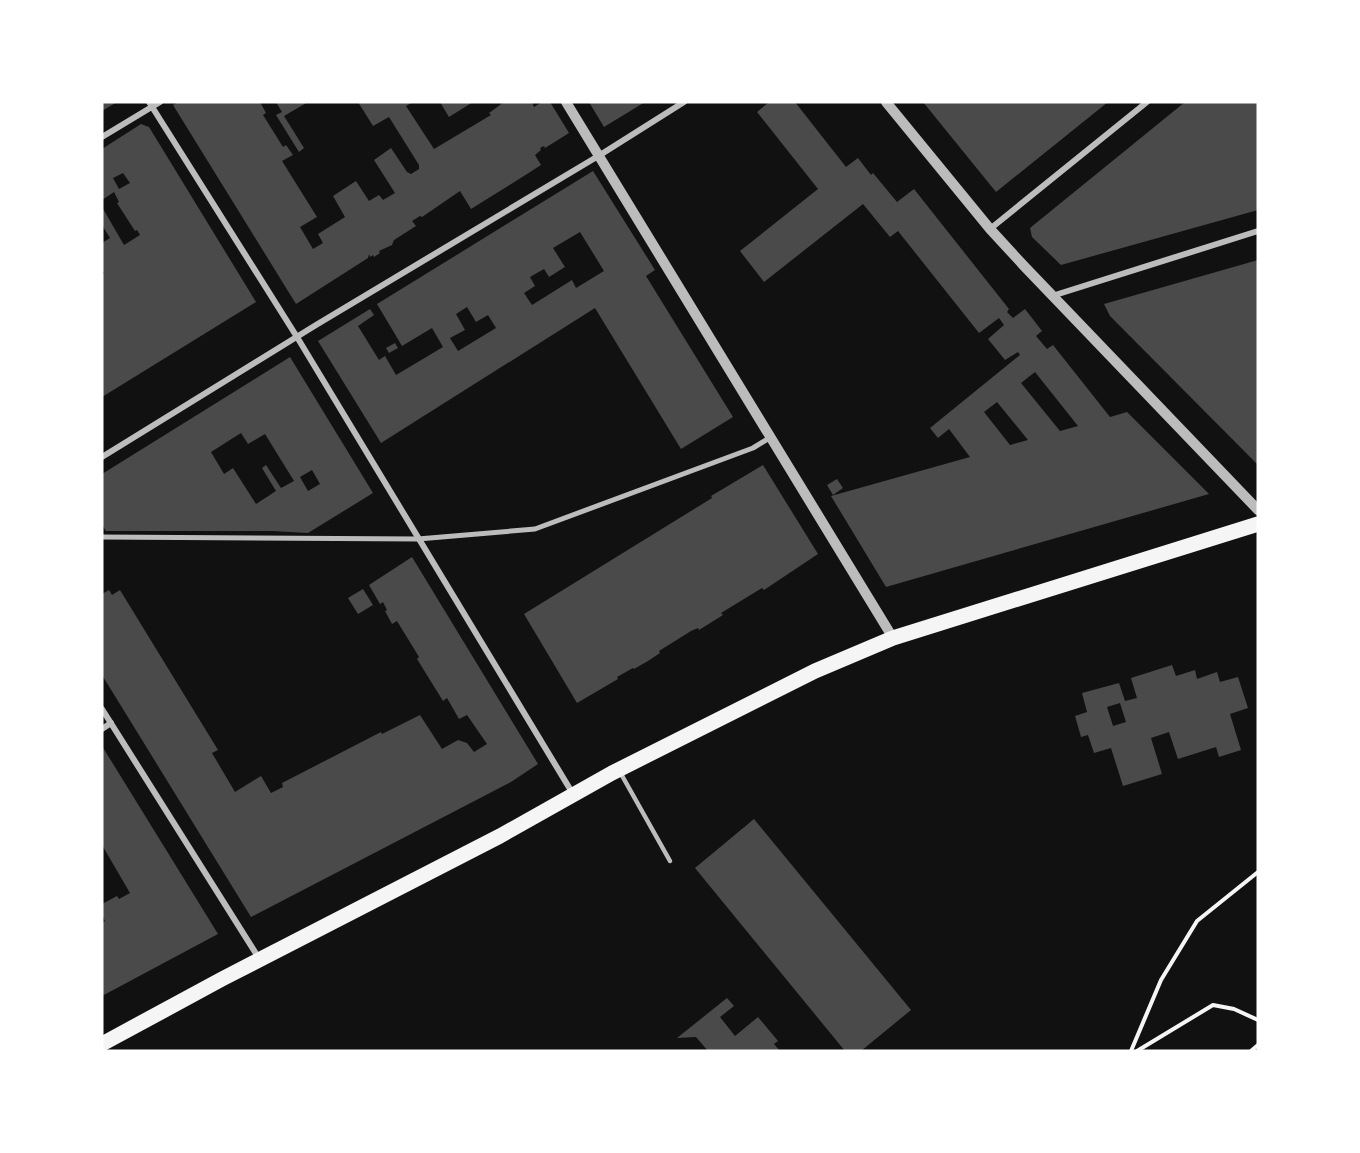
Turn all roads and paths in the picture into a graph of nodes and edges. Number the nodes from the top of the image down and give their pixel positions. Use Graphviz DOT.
graph roads {
  1 [pos="160,102"];
  2 [pos="566,102"];
  3 [pos="684,102"];
  4 [pos="886,102"];
  5 [pos="1147,102"];
  6 [pos="150,104"];
  7 [pos="102,136"];
  8 [pos="600,155"];
  9 [pos="990,229"];
  10 [pos="1258,231"];
  11 [pos="1052,296"];
  12 [pos="297,337"];
  13 [pos="771,437"];
  14 [pos="102,457"];
  15 [pos="1258,510"];
  16 [pos="1258,524"];
  17 [pos="102,537"];
  18 [pos="418,539"];
  19 [pos="893,638"];
  20 [pos="102,709"];
  21 [pos="111,723"];
  22 [pos="102,729"];
  23 [pos="619,770"];
  24 [pos="573,794"];
  25 [pos="670,861"];
  26 [pos="1258,872"];
  27 [pos="260,960"];
  28 [pos="1258,1020"];
  29 [pos="102,1044"];
  30 [pos="1258,1045"];
  31 [pos="1131,1051"];
  32 [pos="1137,1051"];
  33 [pos="1251,1051"];
  1 -- 6 [label="street"];
  2 -- 8 [label="street"];
  3 -- 8 [label="street"];
  4 -- 9 [label="street"];
  5 -- 9 [label="street"];
  6 -- 7 [label="street"];
  6 -- 12 [label="street"];
  8 -- 12 [label="street"];
  8 -- 13 [label="street"];
  9 -- 11 [label="street"];
  10 -- 11 [label="street"];
  11 -- 15 [label="street"];
  12 -- 14 [label="street"];
  12 -- 18 [label="street"];
  13 -- 18 [label="street"];
  13 -- 19 [label="street"];
  16 -- 19 [label="main road"];
  17 -- 18 [label="street"];
  18 -- 24 [label="street"];
  19 -- 23 [label="main road"];
  20 -- 21 [label="street"];
  21 -- 22 [label="street"];
  21 -- 27 [label="street"];
  23 -- 24 [label="main road"];
  23 -- 25 [label="lane"];
  24 -- 27 [label="main road"];
  26 -- 31 [label="path"];
  27 -- 29 [label="main road"];
  28 -- 32 [label="path"];
  30 -- 33 [label="path"];
}
